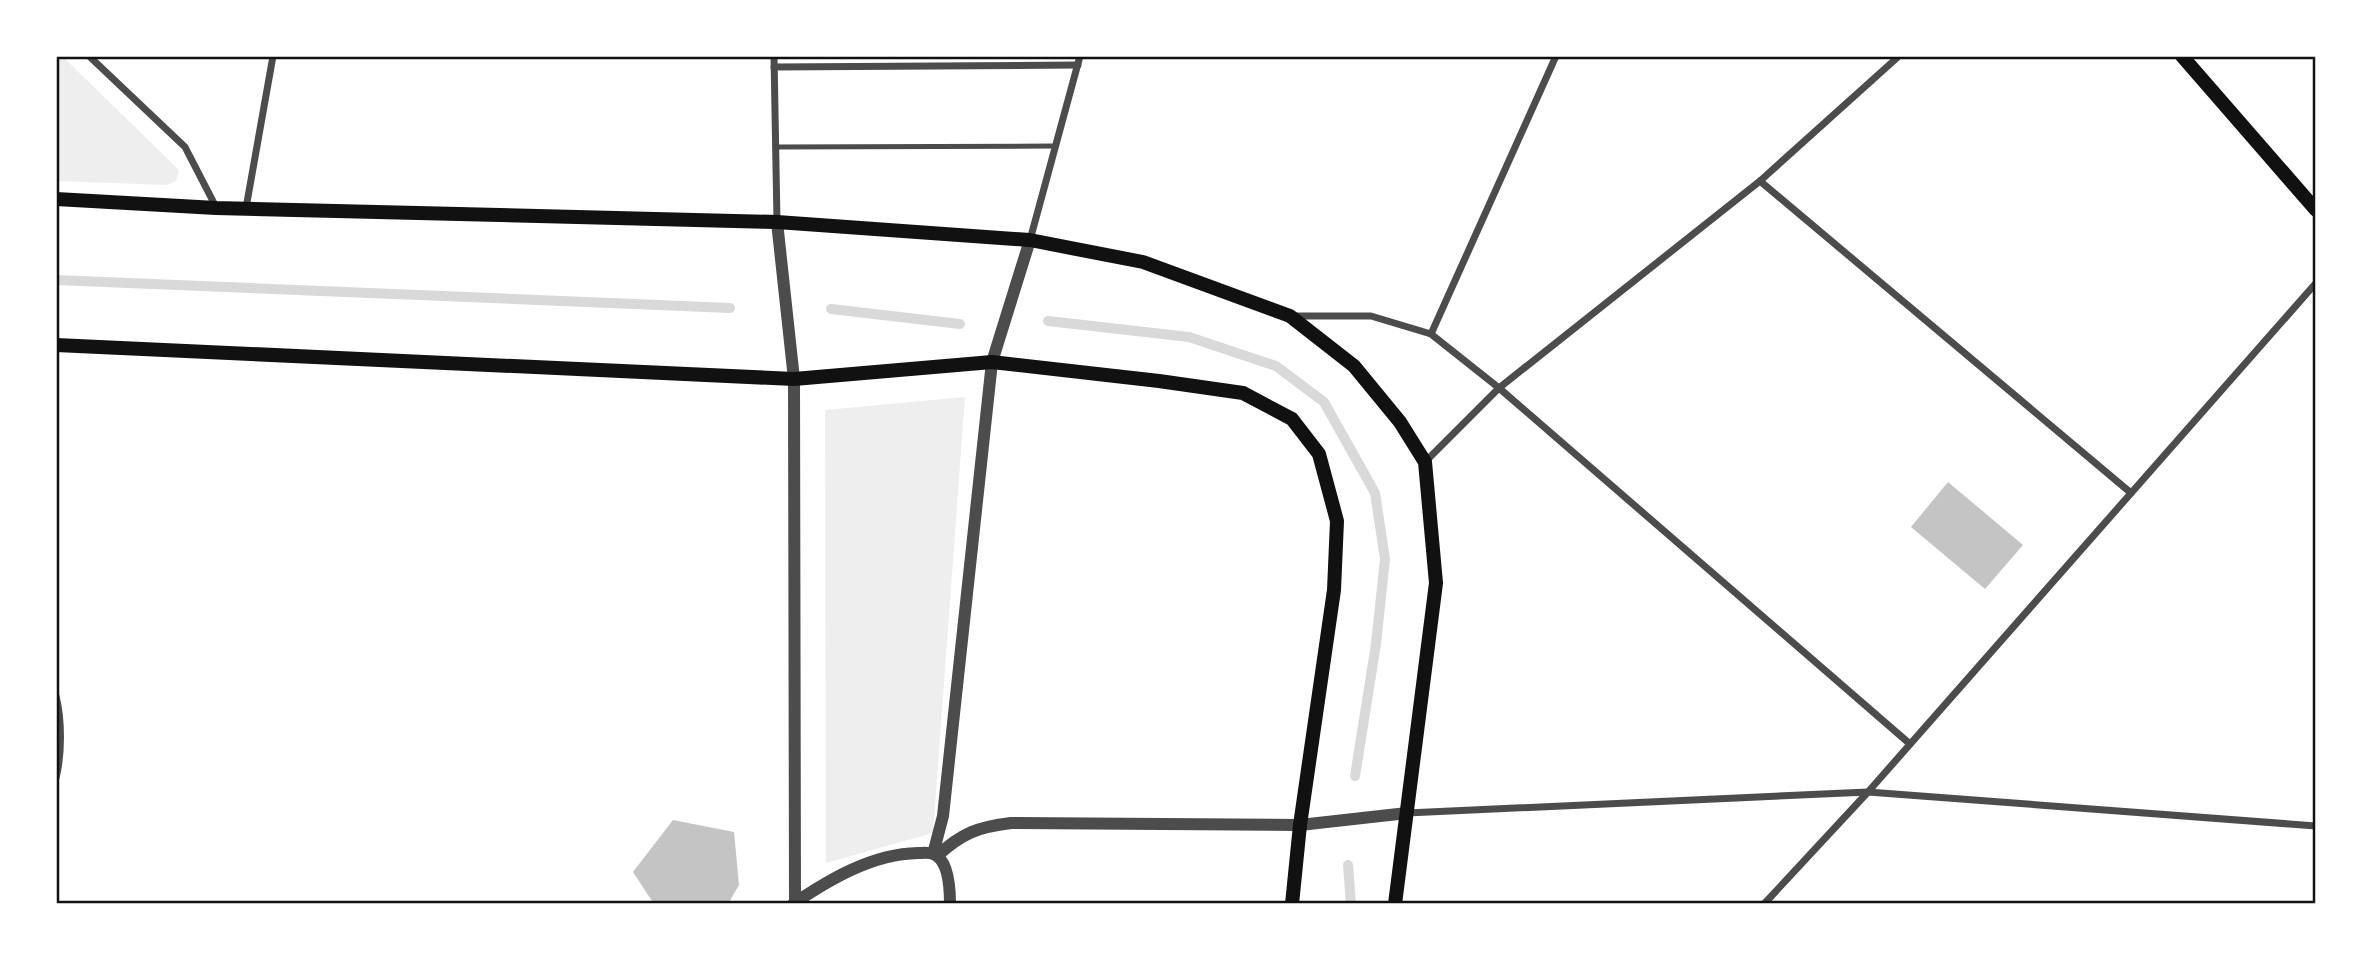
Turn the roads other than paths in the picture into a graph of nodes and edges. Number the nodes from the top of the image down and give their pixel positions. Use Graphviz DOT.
graph roads {
  1 [pos="89,56"];
  2 [pos="273,56"];
  3 [pos="774,56"];
  4 [pos="1556,56"];
  5 [pos="1899,56"];
  6 [pos="2182,56"];
  7 [pos="1079,60"];
  8 [pos="774,67"];
  9 [pos="1056,146"];
  10 [pos="775,147"];
  11 [pos="1760,181"];
  12 [pos="56,199"];
  13 [pos="216,208"];
  14 [pos="246,208"];
  15 [pos="2316,210"];
  16 [pos="777,222"];
  17 [pos="1030,240"];
  18 [pos="2316,283"];
  19 [pos="1290,316"];
  20 [pos="1431,334"];
  21 [pos="56,345"];
  22 [pos="992,362"];
  23 [pos="794,379"];
  24 [pos="1499,387"];
  25 [pos="1425,462"];
  26 [pos="2131,494"];
  27 [pos="56,696"];
  28 [pos="1910,744"];
  29 [pos="56,778"];
  30 [pos="1868,792"];
  31 [pos="1407,813"];
  32 [pos="1300,825"];
  33 [pos="2316,826"];
  34 [pos="935,855"];
  35 [pos="794,903"];
  36 [pos="950,904"];
  37 [pos="1292,904"];
  38 [pos="1395,904"];
  39 [pos="1764,904"];
  1 -- 13 [label="street"];
  2 -- 14 [label="street"];
  3 -- 8 [label="street"];
  4 -- 20 [label="street"];
  5 -- 11 [label="street"];
  6 -- 15 [label="main road"];
  7 -- 8 [label="street"];
  7 -- 9 [label="street"];
  8 -- 10 [label="street"];
  9 -- 10 [label="lane"];
  9 -- 17 [label="street"];
  10 -- 16 [label="street"];
  11 -- 24 [label="street"];
  11 -- 26 [label="street"];
  12 -- 13 [label="main road"];
  13 -- 14 [label="main road"];
  14 -- 16 [label="main road"];
  16 -- 17 [label="main road"];
  16 -- 23 [label="street"];
  17 -- 19 [label="main road"];
  17 -- 22 [label="street"];
  18 -- 26 [label="street"];
  19 -- 20 [label="street"];
  19 -- 25 [label="main road"];
  20 -- 24 [label="street"];
  21 -- 23 [label="main road"];
  22 -- 23 [label="main road"];
  22 -- 32 [label="main road"];
  22 -- 34 [label="street"];
  23 -- 35 [label="street"];
  24 -- 25 [label="street"];
  24 -- 28 [label="street"];
  25 -- 31 [label="main road"];
  26 -- 28 [label="street"];
  27 -- 29 [label="street"];
  28 -- 30 [label="street"];
  30 -- 31 [label="street"];
  30 -- 33 [label="street"];
  30 -- 39 [label="street"];
  31 -- 32 [label="street"];
  31 -- 38 [label="main road"];
  32 -- 34 [label="street"];
  32 -- 37 [label="main road"];
  34 -- 35 [label="street"];
  34 -- 36 [label="street"];
}
